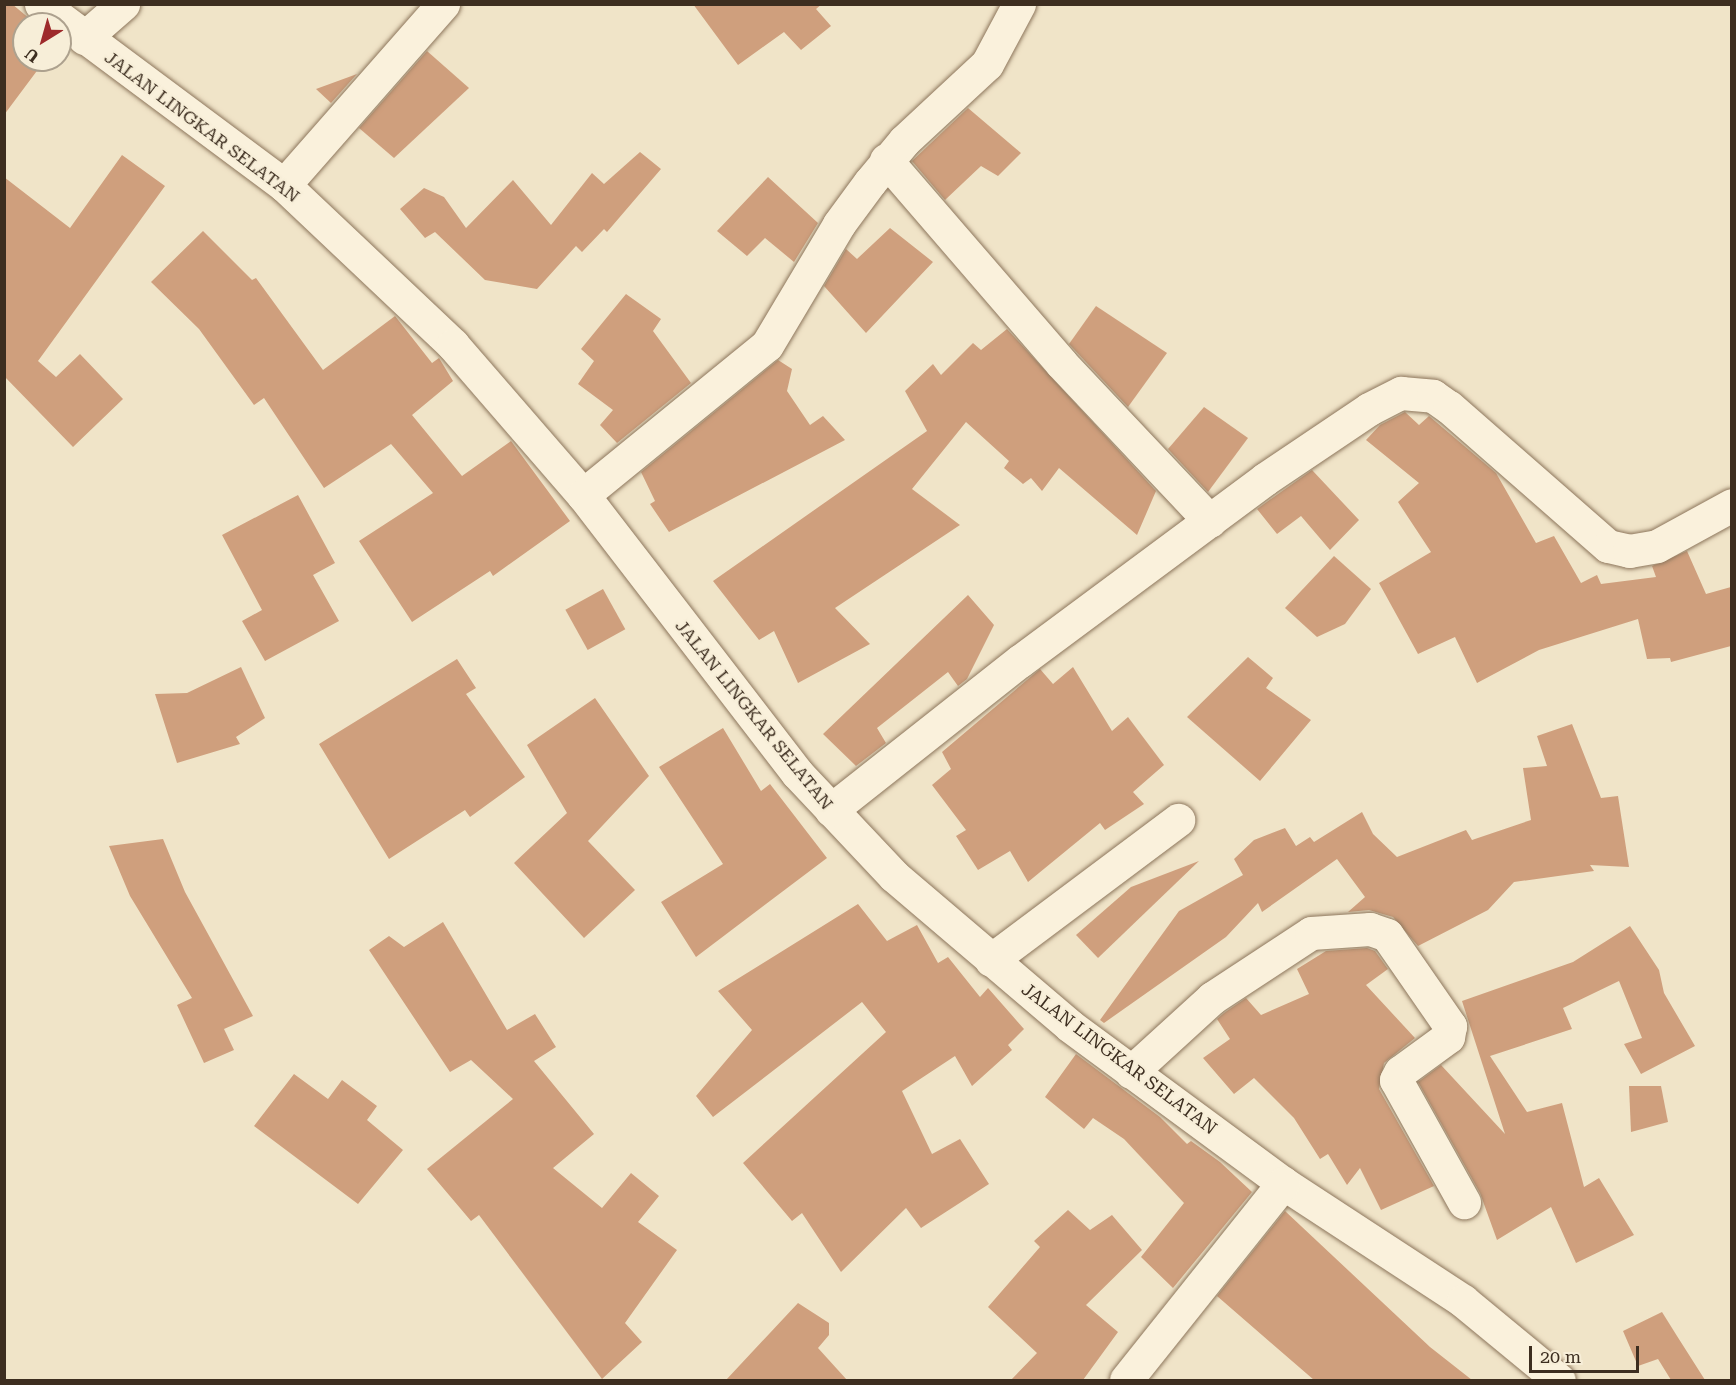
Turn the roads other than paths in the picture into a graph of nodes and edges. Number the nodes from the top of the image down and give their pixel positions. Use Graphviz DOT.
graph roads {
  1 [pos="41,4"];
  2 [pos="123,4"];
  3 [pos="443,4"];
  4 [pos="1019,4"];
  5 [pos="84,38"];
  6 [pos="886,160"];
  7 [pos="284,185"];
  8 [pos="583,495"];
  9 [pos="1731,505"];
  10 [pos="1210,521"];
  11 [pos="831,810"];
  12 [pos="1178,820"];
  13 [pos="991,960"];
  14 [pos="1131,1072"];
  15 [pos="1283,1183"];
  16 [pos="1464,1202"];
  17 [pos="1126,1380"];
  18 [pos="1559,1380"];
  1 -- 5 [label="street, JALAN LINGKAR SELATAN"];
  2 -- 5 [label="street"];
  3 -- 7 [label="street"];
  4 -- 6 [label="street"];
  5 -- 7 [label="street, JALAN LINGKAR SELATAN"];
  6 -- 8 [label="street"];
  6 -- 10 [label="street"];
  7 -- 8 [label="street, JALAN LINGKAR SELATAN"];
  8 -- 11 [label="street, JALAN LINGKAR SELATAN"];
  9 -- 10 [label="street"];
  10 -- 11 [label="street"];
  11 -- 13 [label="street, JALAN LINGKAR SELATAN"];
  12 -- 13 [label="street"];
  13 -- 14 [label="street, JALAN LINGKAR SELATAN"];
  14 -- 15 [label="street, JALAN LINGKAR SELATAN"];
  14 -- 16 [label="street"];
  15 -- 17 [label="street"];
  15 -- 18 [label="street, JALAN LINGKAR SELATAN"];
}
